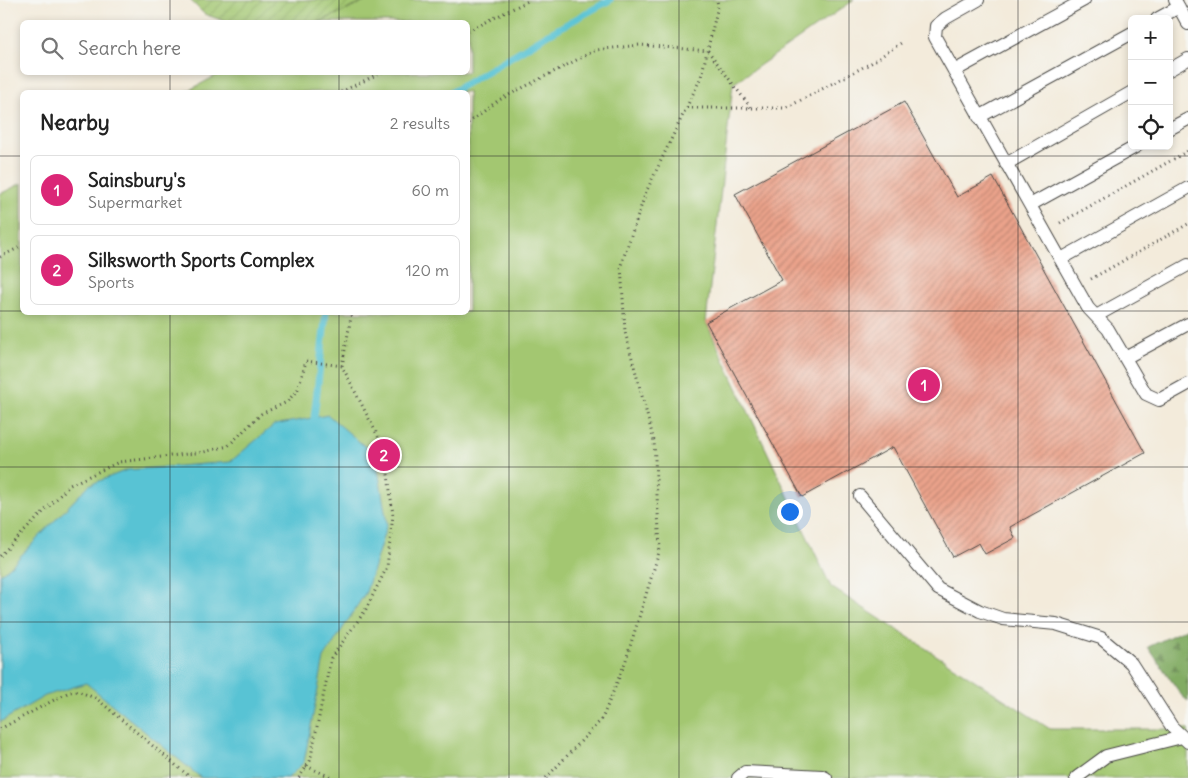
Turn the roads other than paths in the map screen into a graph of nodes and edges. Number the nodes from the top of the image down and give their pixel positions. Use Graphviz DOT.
graph roads {
  1 [pos="978,0"];
  2 [pos="1084,0"];
  3 [pos="1177,4"];
  4 [pos="1162,15"];
  5 [pos="1188,24"];
  6 [pos="1128,35"];
  7 [pos="1188,59"];
  8 [pos="1173,68"];
  9 [pos="954,71"];
  10 [pos="1128,94"];
  11 [pos="980,117"];
  12 [pos="1188,118"];
  13 [pos="1173,127"];
  14 [pos="1130,150"];
  15 [pos="1006,164"];
  16 [pos="1188,188"];
  17 [pos="1030,205"];
  18 [pos="1060,259"];
  19 [pos="1188,265"];
  20 [pos="1096,316"];
  21 [pos="1188,324"];
  22 [pos="1125,358"];
  23 [pos="1188,384"];
  24 [pos="860,496"];
  25 [pos="1185,740"];
  26 [pos="738,778"];
  27 [pos="826,778"];
  28 [pos="1076,778"];
  1 -- 9 [label="lane"];
  2 -- 9 [label="lane"];
  3 -- 4 [label="lane"];
  3 -- 5 [label="lane"];
  6 -- 11 [label="lane"];
  7 -- 8 [label="lane"];
  9 -- 11 [label="lane"];
  10 -- 15 [label="lane"];
  11 -- 15 [label="lane"];
  12 -- 13 [label="lane"];
  14 -- 17 [label="lane"];
  15 -- 17 [label="lane"];
  16 -- 18 [label="lane"];
  17 -- 18 [label="lane"];
  18 -- 20 [label="lane"];
  19 -- 20 [label="lane"];
  20 -- 22 [label="lane"];
  21 -- 22 [label="lane"];
  22 -- 23 [label="lane"];
  24 -- 25 [label="lane"];
  25 -- 28 [label="lane"];
  26 -- 27 [label="lane"];
}
